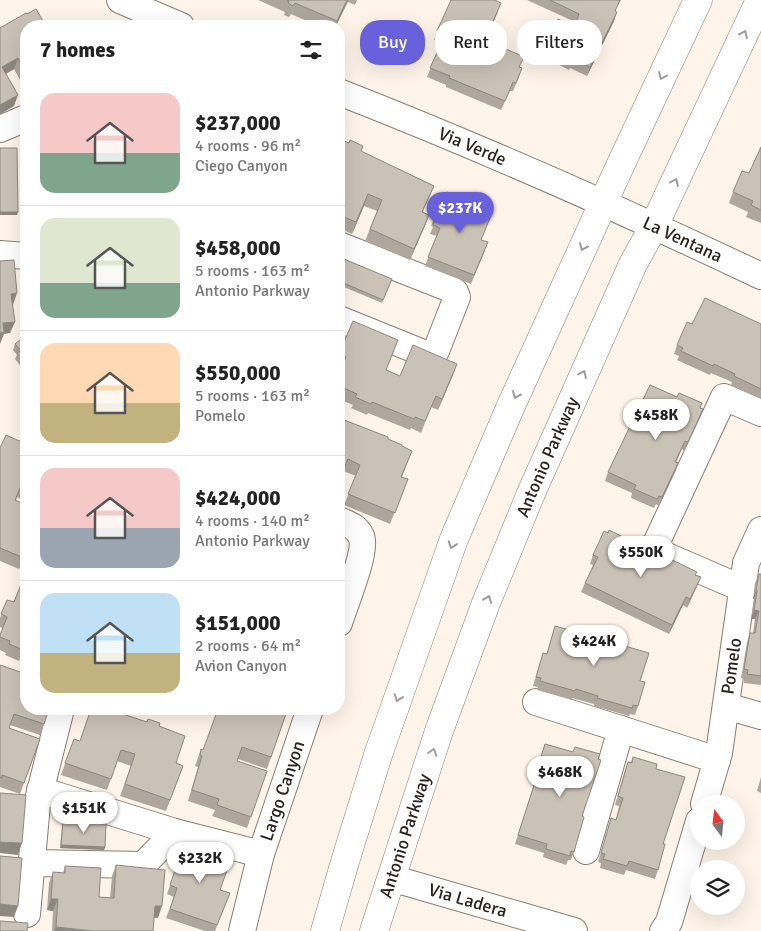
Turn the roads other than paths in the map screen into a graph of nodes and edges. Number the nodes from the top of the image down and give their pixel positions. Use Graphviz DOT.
graph roads {
  1 [pos="120,0"];
  2 [pos="698,0"];
  3 [pos="760,0"];
  4 [pos="146,3"];
  5 [pos="172,20"];
  6 [pos="345,94"];
  7 [pos="20,121"];
  8 [pos="0,129"];
  9 [pos="603,203"];
  10 [pos="654,226"];
  11 [pos="345,247"];
  12 [pos="0,254"];
  13 [pos="20,256"];
  14 [pos="761,276"];
  15 [pos="345,321"];
  16 [pos="761,413"];
  17 [pos="345,523"];
  18 [pos="761,530"];
  19 [pos="741,588"];
  20 [pos="345,605"];
  21 [pos="536,702"];
  22 [pos="726,706"];
  23 [pos="59,715"];
  24 [pos="308,715"];
  25 [pos="761,716"];
  26 [pos="621,729"];
  27 [pos="717,760"];
  28 [pos="40,790"];
  29 [pos="707,795"];
  30 [pos="175,832"];
  31 [pos="691,850"];
  32 [pos="586,851"];
  33 [pos="261,854"];
  34 [pos="32,863"];
  35 [pos="391,878"];
  36 [pos="27,914"];
  37 [pos="242,931"];
  38 [pos="325,931"];
  39 [pos="374,931"];
  40 [pos="574,931"];
  41 [pos="663,931"];
  1 -- 4 [label="street"];
  2 -- 9 [label="main road, one-way"];
  10 -- 3 [label="main road, Antonio Parkway, one-way"];
  4 -- 5 [label="street"];
  6 -- 9 [label="street, Via Verde"];
  7 -- 8 [label="street"];
  9 -- 10 [label="street, La Ventana"];
  9 -- 38 [label="main road, one-way"];
  10 -- 14 [label="street, La Ventana"];
  35 -- 10 [label="main road, Antonio Parkway, one-way"];
  11 -- 15 [label="street"];
  12 -- 13 [label="street"];
  16 -- 19 [label="street"];
  17 -- 20 [label="street"];
  18 -- 19 [label="street, Pomelo"];
  19 -- 22 [label="street, Pomelo"];
  21 -- 26 [label="street"];
  22 -- 25 [label="street"];
  22 -- 27 [label="street, Pomelo"];
  23 -- 28 [label="street"];
  24 -- 33 [label="street, Largo Canyon"];
  26 -- 27 [label="street"];
  26 -- 32 [label="street"];
  27 -- 29 [label="street, Pomelo"];
  28 -- 30 [label="street"];
  28 -- 34 [label="street"];
  30 -- 33 [label="street"];
  30 -- 34 [label="street"];
  31 -- 41 [label="street"];
  33 -- 37 [label="street, Largo Canyon"];
  34 -- 36 [label="street"];
  35 -- 39 [label="main road, Antonio Parkway"];
  35 -- 40 [label="street, Via Ladera"];
}
